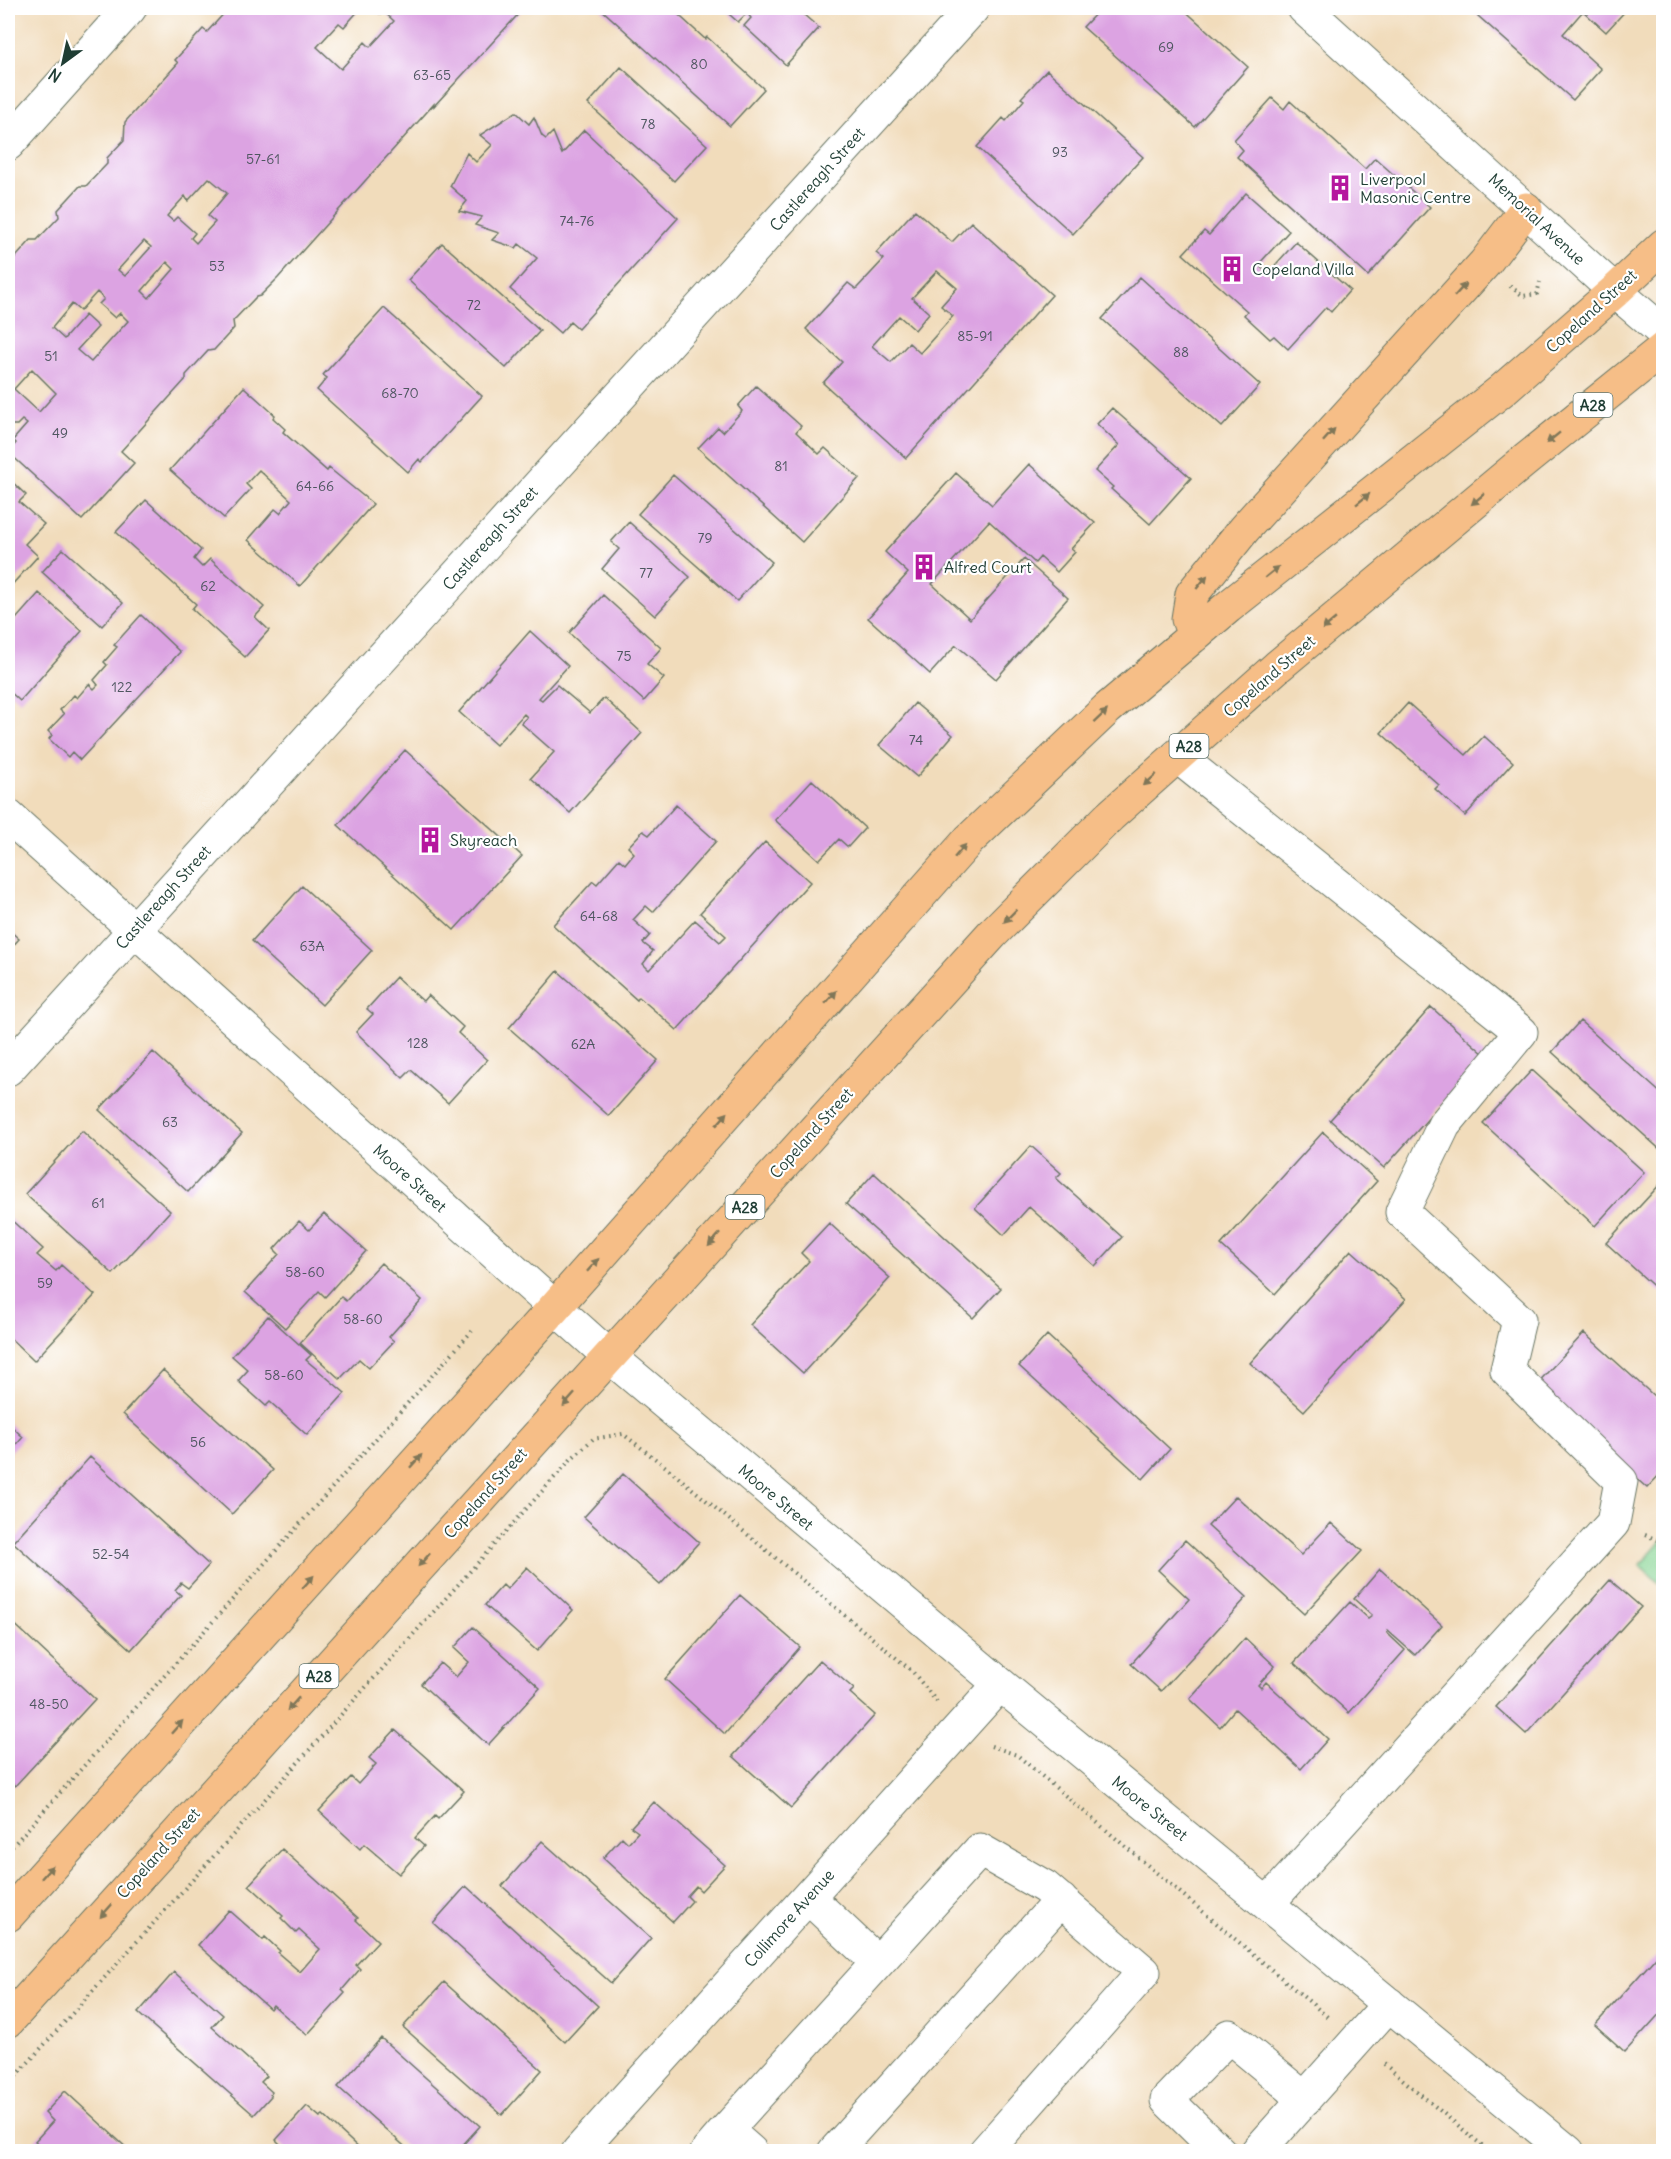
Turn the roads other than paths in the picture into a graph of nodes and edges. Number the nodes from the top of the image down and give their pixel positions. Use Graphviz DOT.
graph roads {
  1 [pos="129,8"];
  2 [pos="973,8"];
  3 [pos="1304,8"];
  4 [pos="8,144"];
  5 [pos="1526,209"];
  6 [pos="1664,245"];
  7 [pos="1615,291"];
  8 [pos="1664,333"];
  9 [pos="1664,348"];
  10 [pos="1194,636"];
  11 [pos="1177,756"];
  12 [pos="8,816"];
  13 [pos="134,930"];
  14 [pos="8,1069"];
  15 [pos="554,1308"];
  16 [pos="609,1356"];
  17 [pos="1000,1684"];
  18 [pos="808,1896"];
  19 [pos="1061,1900"];
  20 [pos="1267,1904"];
  21 [pos="8,1915"];
  22 [pos="878,1962"];
  23 [pos="1389,2004"];
  24 [pos="8,2021"];
  25 [pos="1305,2099"];
  26 [pos="716,2141"];
  27 [pos="578,2151"];
  28 [pos="751,2151"];
  29 [pos="834,2151"];
  30 [pos="985,2151"];
  31 [pos="1220,2151"];
  32 [pos="1257,2151"];
  33 [pos="1568,2151"];
  1 -- 4 [label="street"];
  2 -- 13 [label="street, Castlereagh Street"];
  3 -- 5 [label="street, Memorial Avenue"];
  5 -- 7 [label="street, Memorial Avenue"];
  10 -- 5 [label="highway, one-way"];
  6 -- 7 [label="highway, Copeland Street"];
  7 -- 8 [label="street, Memorial Avenue"];
  10 -- 7 [label="highway, Copeland Street, one-way"];
  9 -- 11 [label="highway, Copeland Street / A28, one-way"];
  15 -- 10 [label="highway, Copeland Street, one-way"];
  11 -- 16 [label="highway, Copeland Street / A28, one-way"];
  11 -- 20 [label="street"];
  12 -- 13 [label="street, Moore Street"];
  13 -- 14 [label="street, Castlereagh Street"];
  13 -- 15 [label="street, Moore Street"];
  15 -- 16 [label="street, Moore Street"];
  21 -- 15 [label="highway, Copeland Street, one-way"];
  16 -- 17 [label="street, Moore Street"];
  16 -- 24 [label="highway, Copeland Street / A28, one-way"];
  17 -- 18 [label="street, Collimore Avenue"];
  17 -- 20 [label="street, Moore Street"];
  18 -- 22 [label="street"];
  18 -- 27 [label="street, Collimore Avenue"];
  19 -- 22 [label="street"];
  19 -- 29 [label="street"];
  19 -- 30 [label="street"];
  20 -- 23 [label="street, Moore Street"];
  22 -- 26 [label="street"];
  23 -- 25 [label="street"];
  23 -- 33 [label="street, Moore Street"];
  25 -- 31 [label="street"];
  25 -- 32 [label="street"];
  26 -- 28 [label="street"];
}
